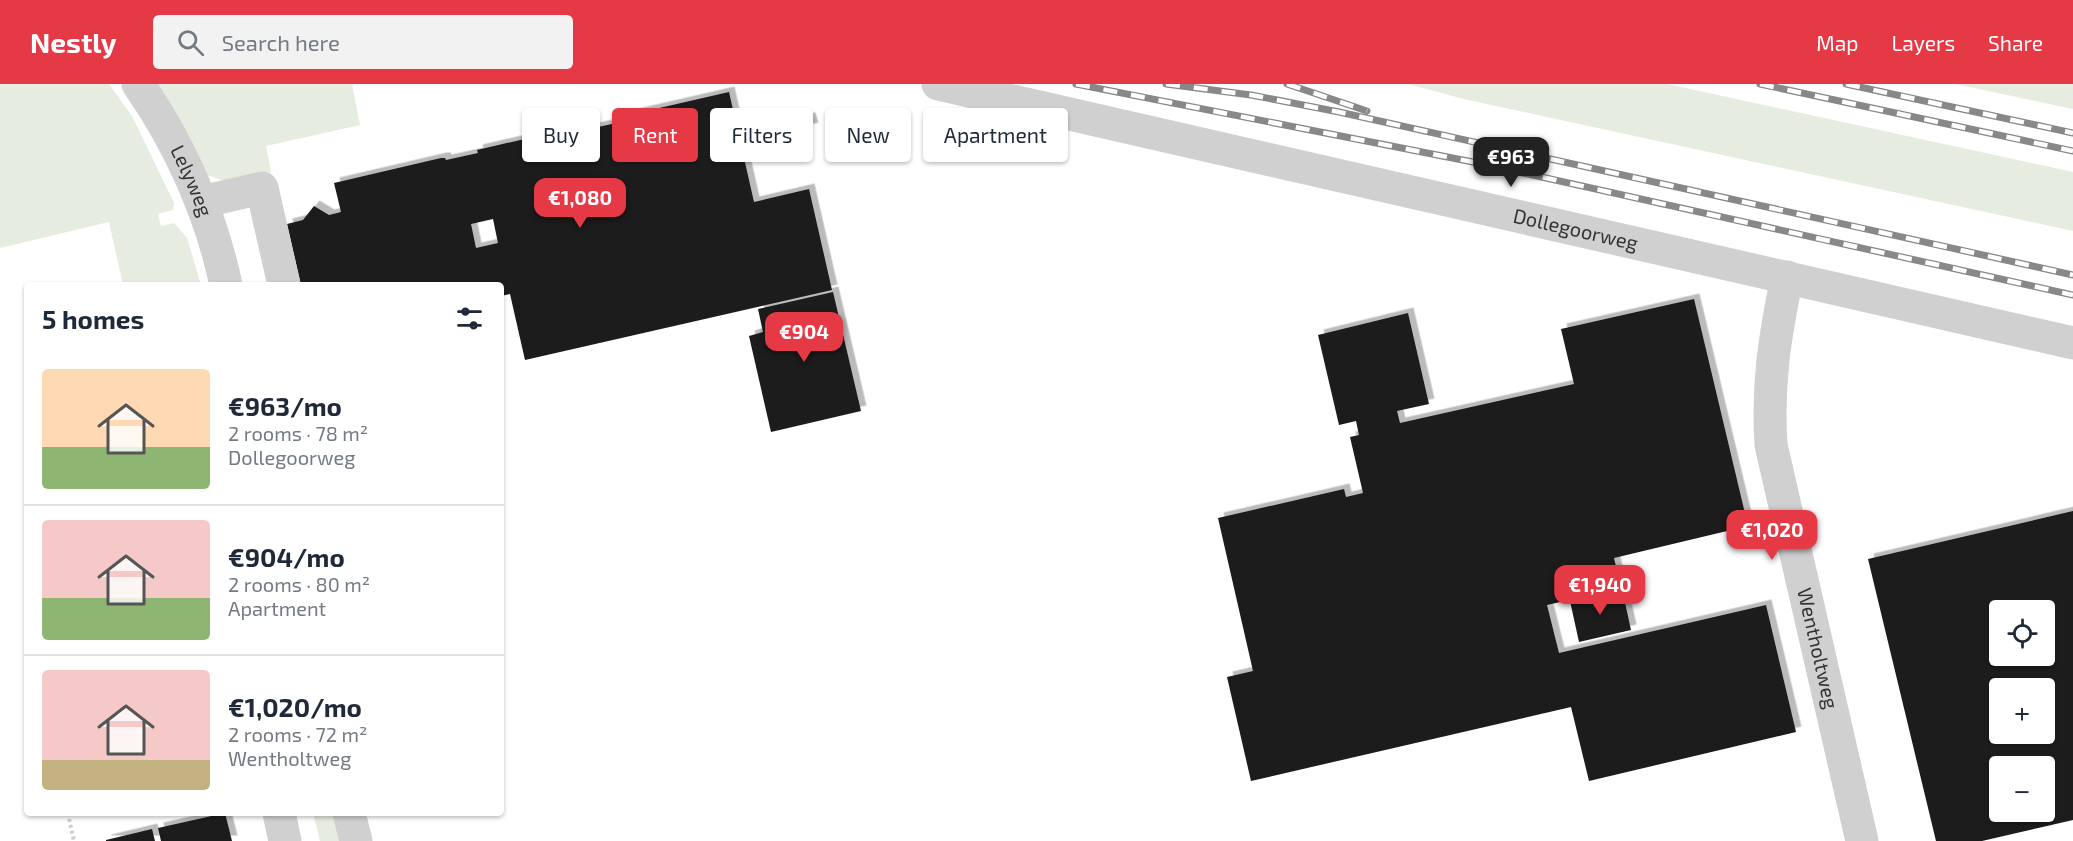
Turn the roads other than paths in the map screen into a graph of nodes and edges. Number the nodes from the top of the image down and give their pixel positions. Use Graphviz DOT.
graph roads {
  1 [pos="138,84"];
  2 [pos="938,84"];
  3 [pos="201,202"];
  4 [pos="1787,277"];
  5 [pos="225,282"];
  6 [pos="283,282"];
  7 [pos="2073,343"];
  8 [pos="280,816"];
  9 [pos="350,816"];
  10 [pos="285,841"];
  11 [pos="356,841"];
  12 [pos="1862,841"];
  1 -- 3 [label="street, Lelyweg"];
  2 -- 4 [label="street, Dollegoorweg"];
  3 -- 5 [label="street, Lelyweg"];
  3 -- 6 [label="street"];
  4 -- 7 [label="street, Dollegoorweg"];
  4 -- 12 [label="street, Wentholtweg"];
  8 -- 10 [label="street"];
  9 -- 11 [label="street"];
}
